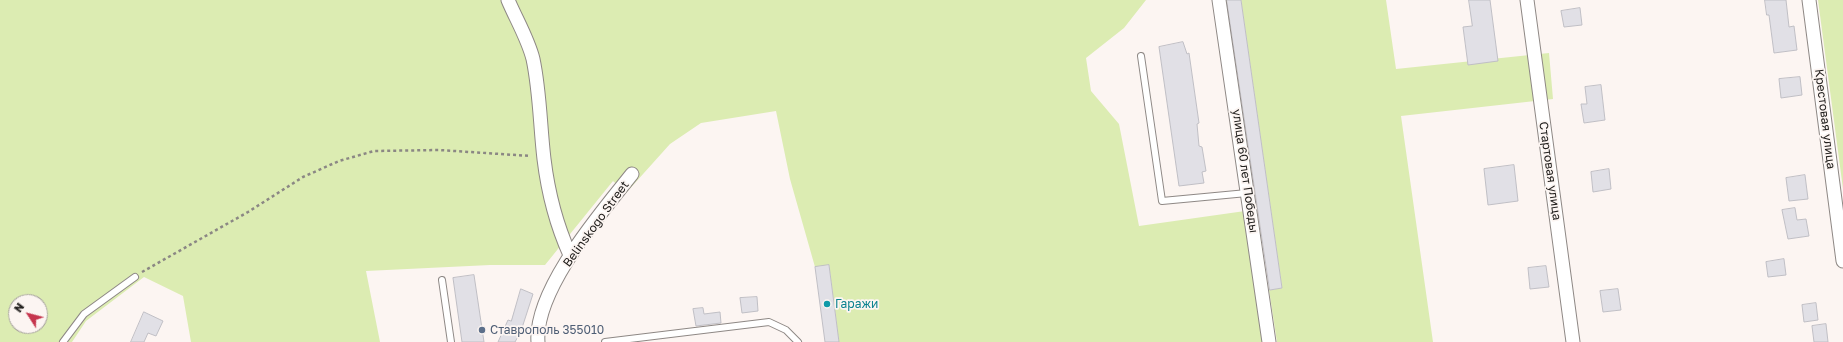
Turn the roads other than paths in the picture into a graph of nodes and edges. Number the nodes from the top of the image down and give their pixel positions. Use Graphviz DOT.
graph roads {
  1 [pos="508,0"];
  2 [pos="1219,0"];
  3 [pos="1527,0"];
  4 [pos="1809,0"];
  5 [pos="1141,56"];
  6 [pos="632,174"];
  7 [pos="1248,193"];
  8 [pos="570,255"];
  9 [pos="1843,261"];
  10 [pos="135,277"];
  11 [pos="442,280"];
  12 [pos="63,342"];
  13 [pos="451,342"];
  14 [pos="538,342"];
  15 [pos="605,342"];
  16 [pos="798,342"];
  17 [pos="1269,342"];
  18 [pos="1573,342"];
  1 -- 8 [label="street"];
  2 -- 7 [label="street, улица 60 лет Победы"];
  3 -- 18 [label="street, Стартовая улица"];
  4 -- 9 [label="street, Крестовая улица"];
  5 -- 7 [label="lane"];
  6 -- 8 [label="street, Belinskogo Street"];
  7 -- 17 [label="street, улица 60 лет Победы"];
  8 -- 14 [label="street, Belinskogo Street"];
  10 -- 12 [label="lane"];
  11 -- 13 [label="lane"];
  15 -- 16 [label="lane"];
}
